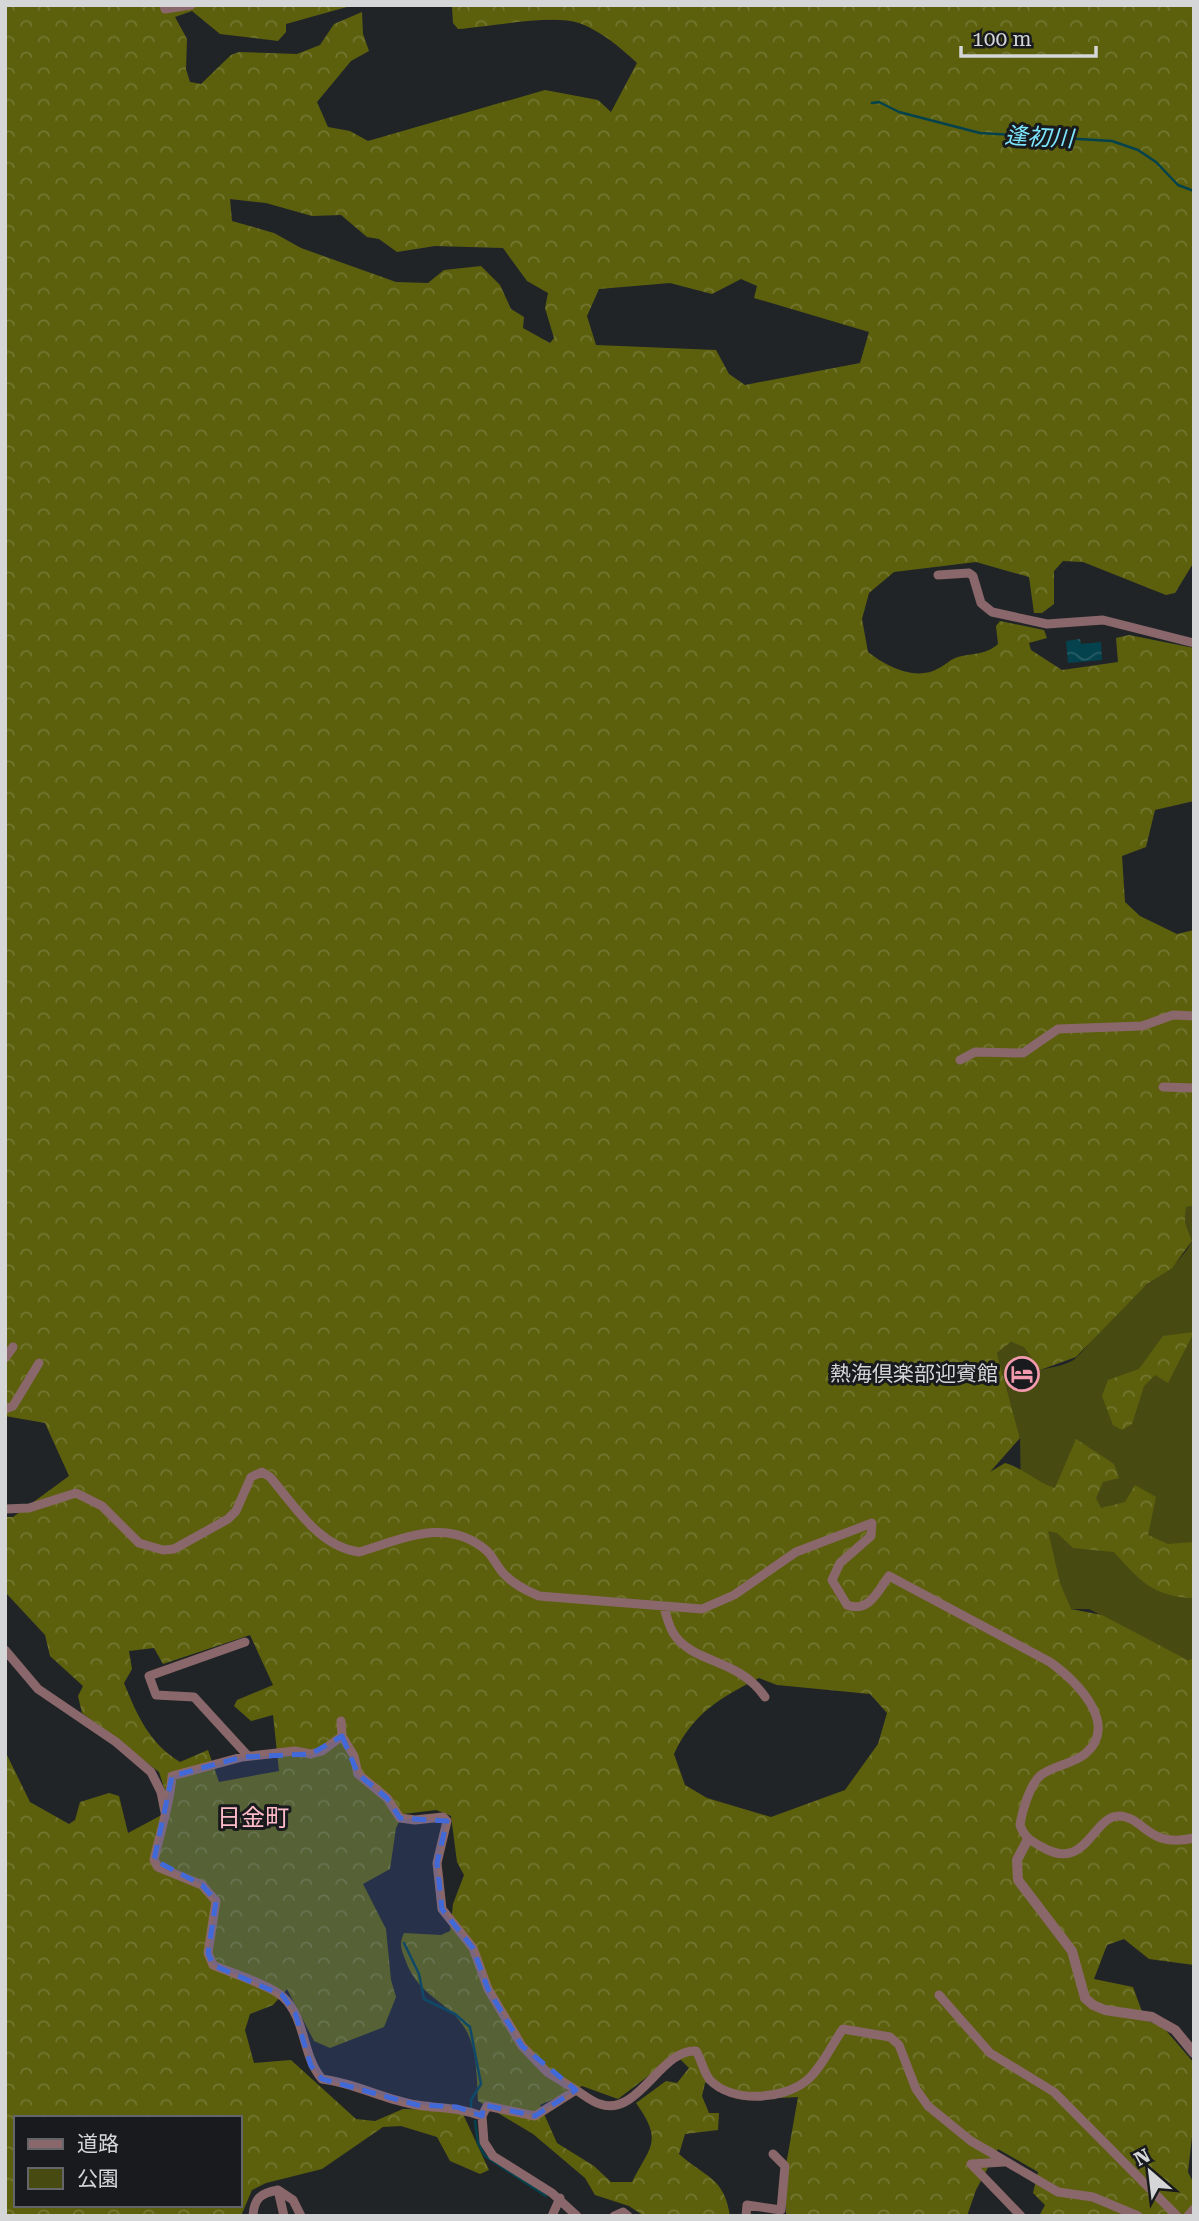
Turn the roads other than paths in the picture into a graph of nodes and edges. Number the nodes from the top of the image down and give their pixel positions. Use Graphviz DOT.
graph roads {
  1 [pos="164,5"];
  2 [pos="191,5"];
  3 [pos="938,575"];
  4 [pos="1194,643"];
  5 [pos="1194,1016"];
  6 [pos="960,1060"];
  7 [pos="1163,1087"];
  8 [pos="1194,1088"];
  9 [pos="13,1347"];
  10 [pos="5,1358"];
  11 [pos="39,1363"];
  12 [pos="5,1409"];
  13 [pos="5,1509"];
  14 [pos="664,1606"];
  15 [pos="245,1642"];
  16 [pos="5,1650"];
  17 [pos="765,1697"];
  18 [pos="341,1721"];
  19 [pos="342,1736"];
  20 [pos="248,1756"];
  21 [pos="165,1812"];
  22 [pos="1194,1838"];
  23 [pos="1028,1839"];
  24 [pos="939,1995"];
  25 [pos="1194,2053"];
  26 [pos="576,2091"];
  27 [pos="482,2116"];
  28 [pos="773,2154"];
  29 [pos="1004,2162"];
  30 [pos="278,2190"];
  31 [pos="559,2198"];
  32 [pos="1194,2209"];
  33 [pos="1131,2215"];
  34 [pos="253,2216"];
  35 [pos="284,2216"];
  36 [pos="301,2216"];
  37 [pos="552,2216"];
  38 [pos="578,2216"];
  39 [pos="614,2216"];
  40 [pos="628,2216"];
  41 [pos="746,2216"];
  42 [pos="1021,2216"];
  43 [pos="1177,2216"];
  44 [pos="1188,2216"];
  1 -- 2 [label="street"];
  3 -- 4 [label="street"];
  5 -- 6 [label="street"];
  7 -- 8 [label="street"];
  9 -- 10 [label="street"];
  11 -- 12 [label="street"];
  13 -- 14 [label="street"];
  14 -- 17 [label="street"];
  14 -- 23 [label="street"];
  15 -- 20 [label="street"];
  16 -- 21 [label="street"];
  18 -- 19 [label="street"];
  19 -- 20 [label="street"];
  19 -- 26 [label="street"];
  20 -- 21 [label="street"];
  21 -- 27 [label="street"];
  22 -- 23 [label="street"];
  23 -- 25 [label="street"];
  24 -- 43 [label="street"];
  26 -- 27 [label="street"];
  26 -- 29 [label="street"];
  27 -- 31 [label="street"];
  28 -- 41 [label="street"];
  29 -- 33 [label="street"];
  29 -- 42 [label="street"];
  30 -- 34 [label="street"];
  30 -- 35 [label="street"];
  30 -- 36 [label="street"];
  31 -- 37 [label="street"];
  31 -- 38 [label="street"];
  32 -- 44 [label="street"];
  39 -- 40 [label="street"];
}
